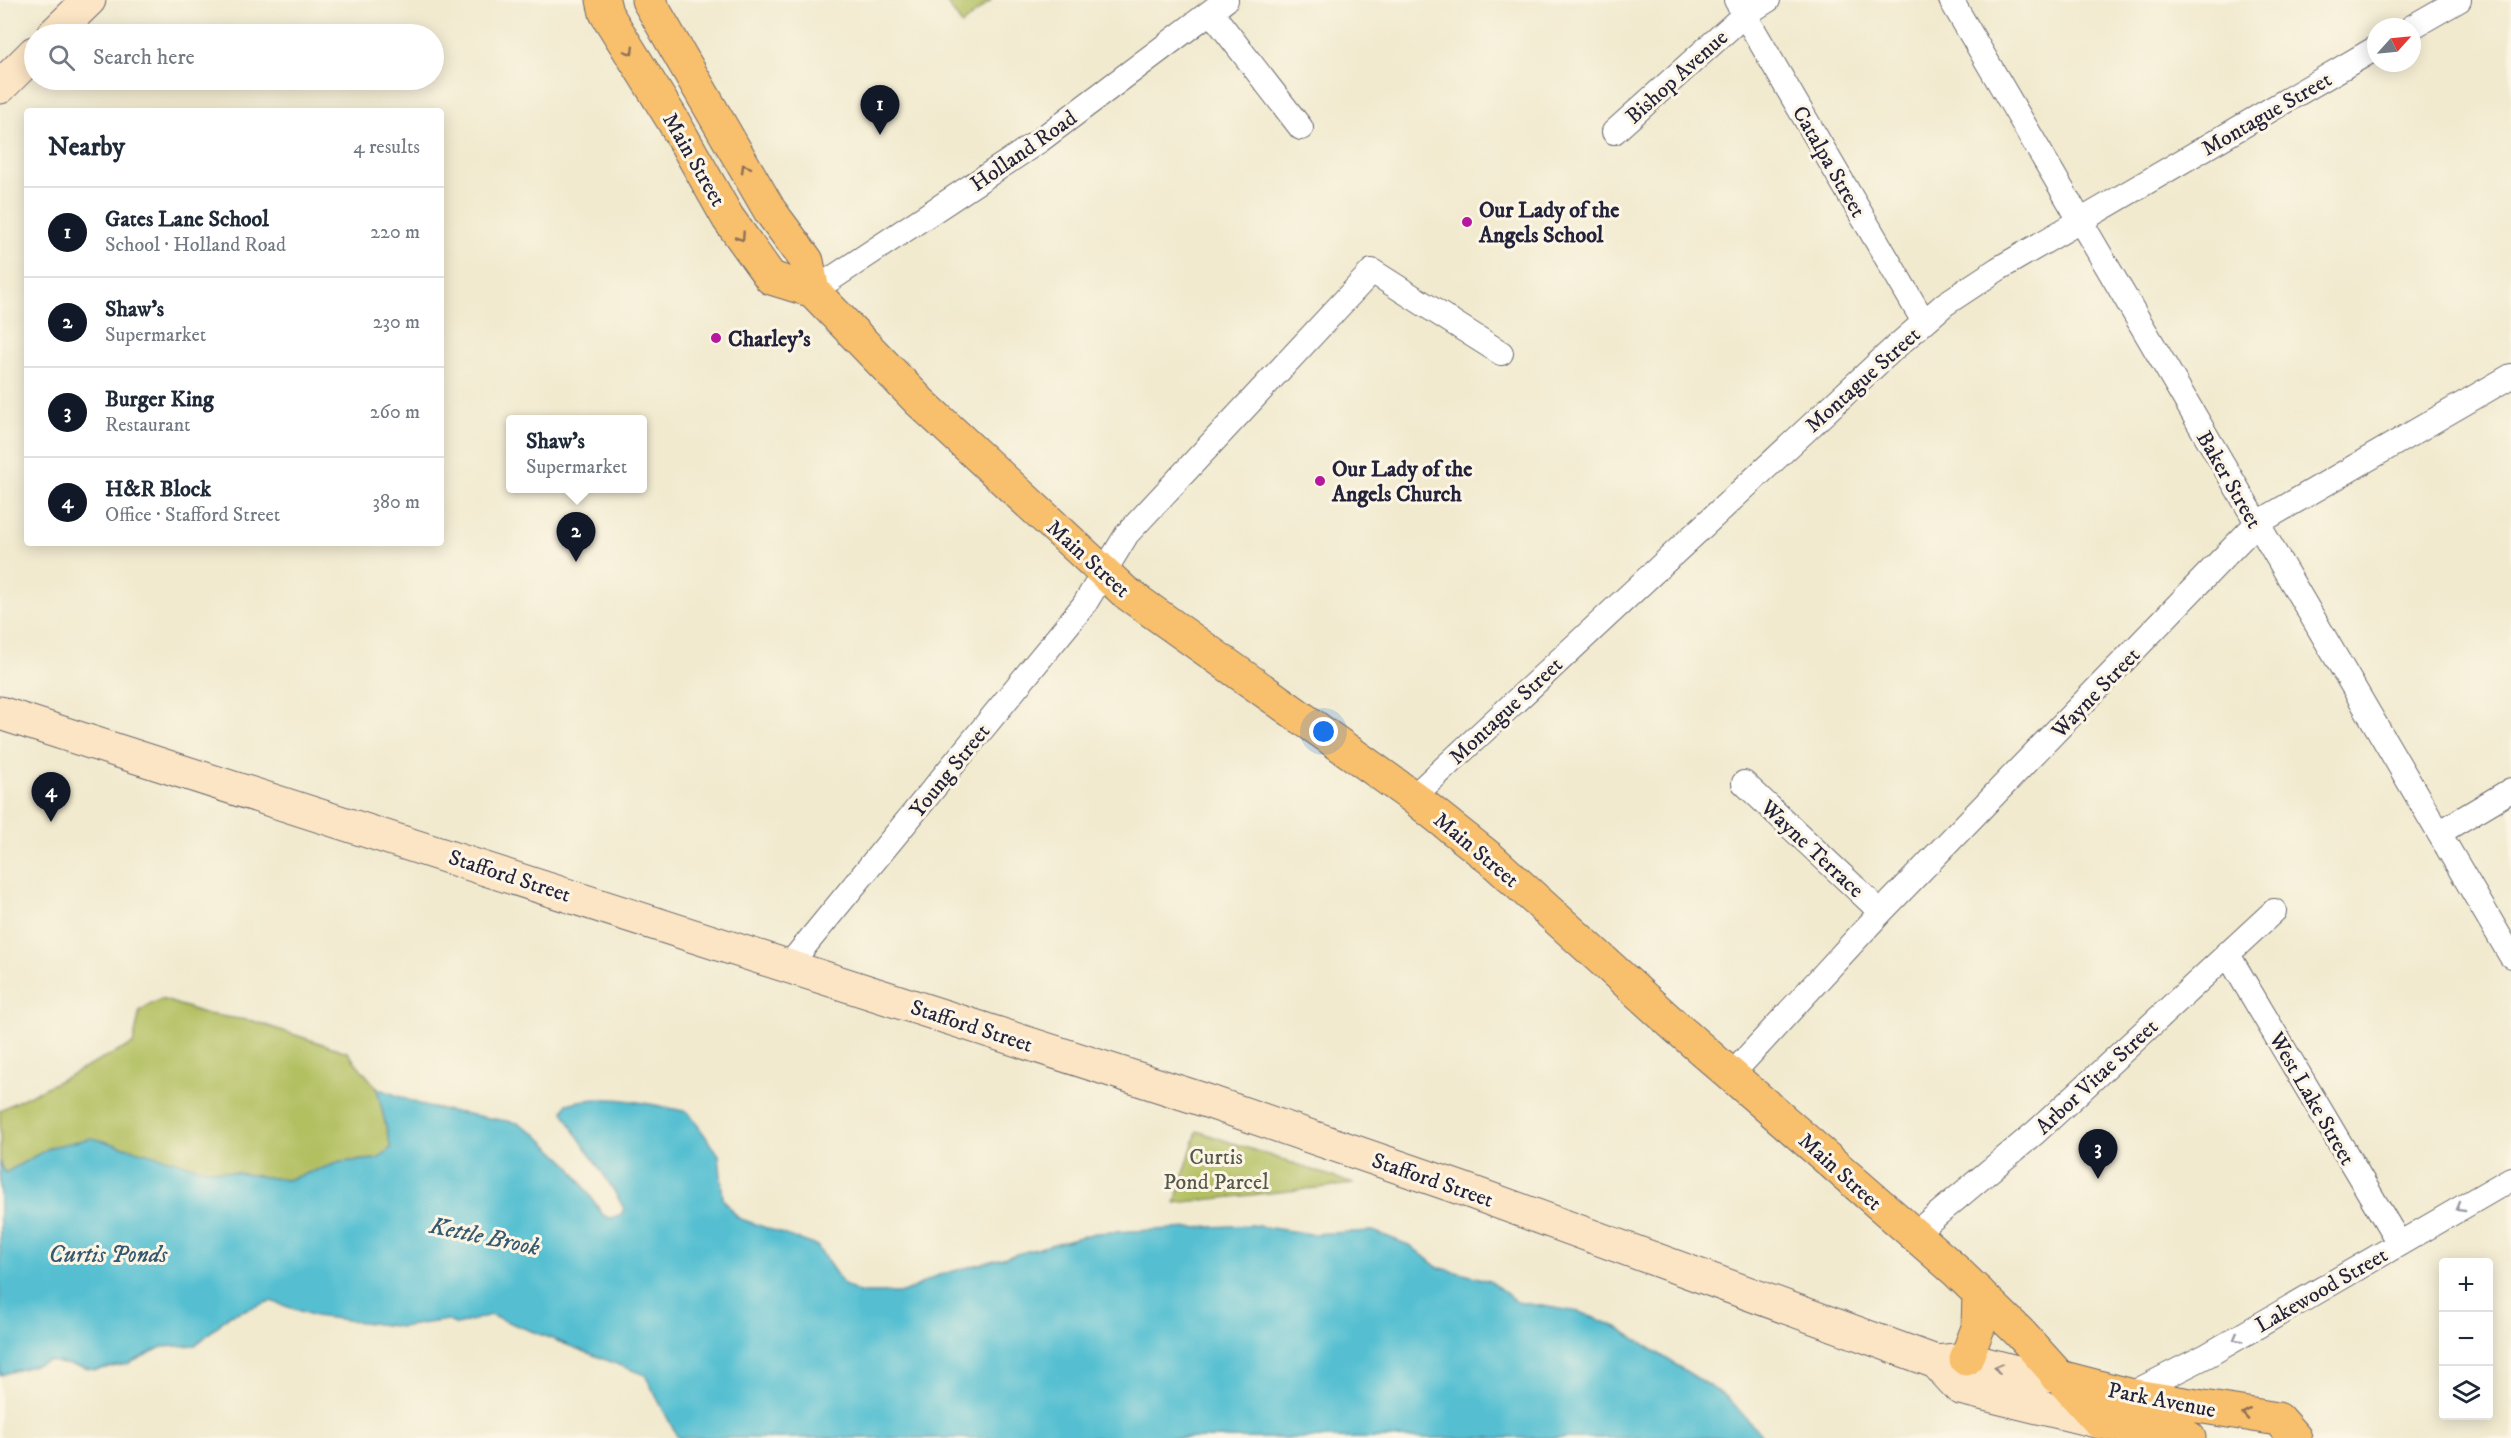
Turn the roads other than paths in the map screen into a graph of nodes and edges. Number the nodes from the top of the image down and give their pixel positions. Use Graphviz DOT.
graph roads {
  1 [pos="89,0"];
  2 [pos="603,0"];
  3 [pos="648,0"];
  4 [pos="1768,0"];
  5 [pos="1951,0"];
  6 [pos="2459,0"];
  7 [pos="1218,6"];
  8 [pos="1740,7"];
  9 [pos="2421,22"];
  10 [pos="64,24"];
  11 [pos="2367,53"];
  12 [pos="24,63"];
  13 [pos="0,87"];
  14 [pos="1301,128"];
  15 [pos="1614,132"];
  16 [pos="2080,221"];
  17 [pos="813,291"];
  18 [pos="1924,322"];
  19 [pos="1501,353"];
  20 [pos="2511,376"];
  21 [pos="2256,524"];
  22 [pos="1105,572"];
  23 [pos="0,713"];
  24 [pos="1744,783"];
  25 [pos="2511,790"];
  26 [pos="1413,798"];
  27 [pos="2439,833"];
  28 [pos="2274,911"];
  29 [pos="1881,912"];
  30 [pos="2228,952"];
  31 [pos="2511,956"];
  32 [pos="789,965"];
  33 [pos="1732,1074"];
  34 [pos="2511,1179"];
  35 [pos="1913,1235"];
  36 [pos="2398,1244"];
  37 [pos="1979,1293"];
  38 [pos="1951,1361"];
  39 [pos="2056,1376"];
  40 [pos="2129,1395"];
  41 [pos="2108,1430"];
  42 [pos="2189,1438"];
  43 [pos="2295,1438"];
  1 -- 10 [label="main road"];
  2 -- 17 [label="main road, Main Street, one-way"];
  17 -- 3 [label="main road, Main Street, one-way"];
  4 -- 8 [label="street, Bishop Avenue"];
  5 -- 16 [label="street, Baker Street"];
  6 -- 9 [label="street"];
  7 -- 14 [label="street"];
  7 -- 17 [label="street, Holland Road"];
  8 -- 15 [label="street, Bishop Avenue"];
  8 -- 18 [label="street, Catalpa Street"];
  11 -- 16 [label="street, Montague Street"];
  12 -- 13 [label="main road"];
  16 -- 18 [label="street, Montague Street"];
  16 -- 21 [label="street, Baker Street"];
  17 -- 22 [label="main road, Main Street"];
  18 -- 26 [label="street, Montague Street"];
  19 -- 22 [label="street, Young Street"];
  20 -- 21 [label="street, Wayne Street"];
  21 -- 27 [label="street, Baker Street"];
  21 -- 29 [label="street, Wayne Street"];
  22 -- 26 [label="main road, Main Street"];
  22 -- 32 [label="street, Young Street"];
  23 -- 32 [label="main road, Stafford Street"];
  24 -- 29 [label="street, Wayne Terrace"];
  25 -- 27 [label="street"];
  26 -- 33 [label="main road, Main Street"];
  27 -- 31 [label="street, Baker Street"];
  28 -- 30 [label="street, Arbor Vitae Street"];
  29 -- 33 [label="street, Wayne Street"];
  30 -- 35 [label="street, Arbor Vitae Street"];
  30 -- 36 [label="street, West Lake Street"];
  32 -- 38 [label="main road, Stafford Street"];
  33 -- 35 [label="main road, Main Street"];
  34 -- 36 [label="street, Lakewood Street, one-way"];
  35 -- 37 [label="main road, Main Street"];
  36 -- 40 [label="street, Lakewood Street, one-way"];
  37 -- 38 [label="main road"];
  37 -- 39 [label="main road, Main Street"];
  39 -- 38 [label="main road, Stafford Street, one-way"];
  38 -- 41 [label="main road, Stafford Street"];
  39 -- 40 [label="main road, Park Avenue"];
  39 -- 41 [label="main road, Main Street"];
  43 -- 40 [label="main road, Park Avenue, one-way"];
  41 -- 42 [label="main road, Park Avenue"];
}
